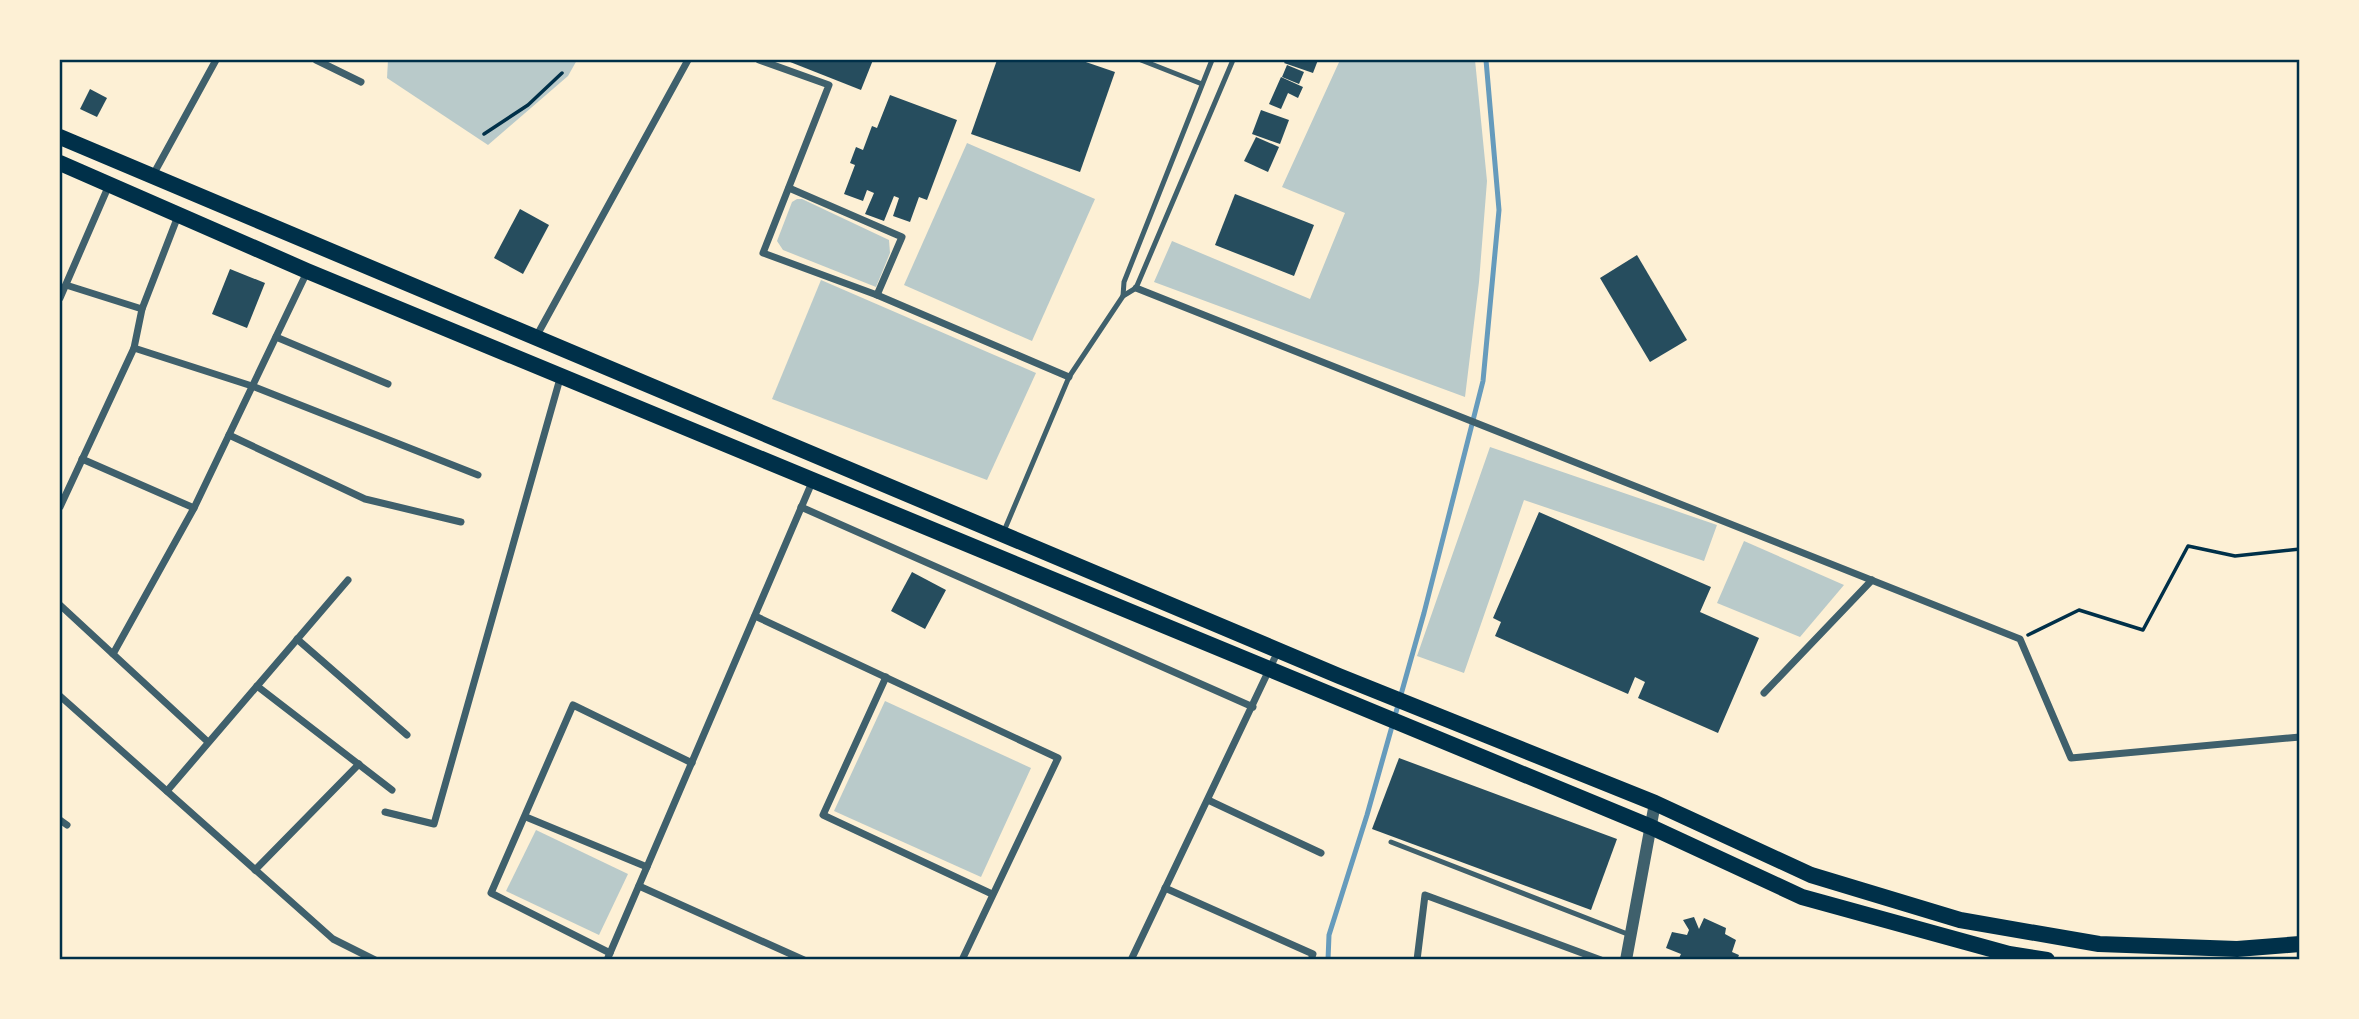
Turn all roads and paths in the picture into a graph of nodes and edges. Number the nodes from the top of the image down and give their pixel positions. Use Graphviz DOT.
graph roads {
  1 [pos="216,60"];
  2 [pos="316,60"];
  3 [pos="688,60"];
  4 [pos="759,60"];
  5 [pos="1141,60"];
  6 [pos="1212,60"];
  7 [pos="1233,60"];
  8 [pos="562,73"];
  9 [pos="361,82"];
  10 [pos="1202,84"];
  11 [pos="484,134"];
  12 [pos="60,137"];
  13 [pos="60,163"];
  14 [pos="153,176"];
  15 [pos="110,184"];
  16 [pos="789,188"];
  17 [pos="179,215"];
  18 [pos="307,271"];
  19 [pos="66,285"];
  20 [pos="1136,288"];
  21 [pos="877,295"];
  22 [pos="1123,296"];
  23 [pos="60,298"];
  24 [pos="142,309"];
  25 [pos="276,337"];
  26 [pos="535,338"];
  27 [pos="134,348"];
  28 [pos="561,375"];
  29 [pos="1069,377"];
  30 [pos="388,384"];
  31 [pos="252,386"];
  32 [pos="229,435"];
  33 [pos="82,459"];
  34 [pos="478,475"];
  35 [pos="813,479"];
  36 [pos="60,507"];
  37 [pos="801,507"];
  38 [pos="194,508"];
  39 [pos="461,522"];
  40 [pos="1003,534"];
  41 [pos="2300,549"];
  42 [pos="348,580"];
  43 [pos="1872,580"];
  44 [pos="60,606"];
  45 [pos="755,616"];
  46 [pos="297,639"];
  47 [pos="2020,639"];
  48 [pos="1279,650"];
  49 [pos="113,654"];
  50 [pos="1270,669"];
  51 [pos="886,677"];
  52 [pos="257,686"];
  53 [pos="1764,693"];
  54 [pos="60,696"];
  55 [pos="1253,707"];
  56 [pos="407,735"];
  57 [pos="2300,737"];
  58 [pos="208,742"];
  59 [pos="692,763"];
  60 [pos="359,764"];
  61 [pos="392,790"];
  62 [pos="167,791"];
  63 [pos="1208,800"];
  64 [pos="1655,803"];
  65 [pos="385,812"];
  66 [pos="526,817"];
  67 [pos="60,820"];
  68 [pos="67,825"];
  69 [pos="1651,827"];
  70 [pos="1391,842"];
  71 [pos="1321,853"];
  72 [pos="647,867"];
  73 [pos="255,870"];
  74 [pos="639,886"];
  75 [pos="1165,888"];
  76 [pos="992,894"];
  77 [pos="1630,935"];
  78 [pos="2300,944"];
  79 [pos="609,956"];
  80 [pos="2010,957"];
  81 [pos="375,960"];
  82 [pos="804,960"];
  83 [pos="962,960"];
  84 [pos="1131,960"];
  85 [pos="1311,960"];
  86 [pos="1417,960"];
  87 [pos="1601,960"];
  88 [pos="1626,960"];
  89 [pos="2047,960"];
  1 -- 14 [label="street"];
  2 -- 9 [label="street"];
  3 -- 26 [label="street"];
  4 -- 16 [label="street"];
  5 -- 10 [label="lane"];
  6 -- 10 [label="lane"];
  7 -- 20 [label="lane"];
  8 -- 11 [label="path"];
  10 -- 22 [label="lane"];
  12 -- 14 [label="highway"];
  13 -- 15 [label="highway"];
  14 -- 26 [label="highway"];
  15 -- 17 [label="highway"];
  15 -- 19 [label="street"];
  16 -- 21 [label="street"];
  16 -- 21 [label="street"];
  17 -- 18 [label="highway"];
  17 -- 24 [label="street"];
  18 -- 25 [label="street"];
  18 -- 28 [label="highway"];
  19 -- 23 [label="street"];
  19 -- 24 [label="street"];
  20 -- 22 [label="lane"];
  20 -- 43 [label="street"];
  21 -- 29 [label="street"];
  22 -- 29 [label="lane"];
  24 -- 27 [label="street"];
  25 -- 30 [label="street"];
  25 -- 31 [label="street"];
  26 -- 40 [label="highway"];
  27 -- 31 [label="street"];
  27 -- 33 [label="street"];
  28 -- 35 [label="highway"];
  28 -- 65 [label="street"];
  29 -- 40 [label="lane"];
  31 -- 32 [label="street"];
  31 -- 34 [label="street"];
  32 -- 38 [label="street"];
  32 -- 39 [label="street"];
  33 -- 36 [label="street"];
  33 -- 38 [label="street"];
  35 -- 37 [label="street"];
  35 -- 50 [label="highway"];
  37 -- 45 [label="street"];
  37 -- 55 [label="street"];
  38 -- 49 [label="street"];
  40 -- 48 [label="highway"];
  41 -- 47 [label="path"];
  42 -- 46 [label="street"];
  43 -- 47 [label="street"];
  43 -- 53 [label="street"];
  44 -- 49 [label="street"];
  45 -- 51 [label="street"];
  45 -- 59 [label="street"];
  46 -- 52 [label="street"];
  46 -- 56 [label="street"];
  47 -- 57 [label="street"];
  48 -- 50 [label="street"];
  48 -- 64 [label="highway"];
  49 -- 58 [label="street"];
  50 -- 55 [label="street"];
  50 -- 69 [label="highway"];
  51 -- 76 [label="street"];
  51 -- 76 [label="street"];
  52 -- 58 [label="street"];
  52 -- 60 [label="street"];
  54 -- 62 [label="street"];
  55 -- 63 [label="street"];
  58 -- 62 [label="street"];
  59 -- 66 [label="street"];
  59 -- 72 [label="street"];
  60 -- 61 [label="street"];
  60 -- 73 [label="street"];
  62 -- 73 [label="street"];
  63 -- 71 [label="street"];
  63 -- 75 [label="street"];
  64 -- 69 [label="street"];
  64 -- 78 [label="highway"];
  66 -- 72 [label="street"];
  66 -- 79 [label="street"];
  67 -- 68 [label="street"];
  69 -- 77 [label="street"];
  69 -- 80 [label="highway"];
  70 -- 77 [label="lane"];
  72 -- 74 [label="street"];
  73 -- 81 [label="street"];
  74 -- 79 [label="street"];
  74 -- 82 [label="street"];
  75 -- 84 [label="street"];
  75 -- 85 [label="street"];
  76 -- 83 [label="street"];
  77 -- 88 [label="street"];
  80 -- 89 [label="highway"];
  86 -- 87 [label="street"];
}
